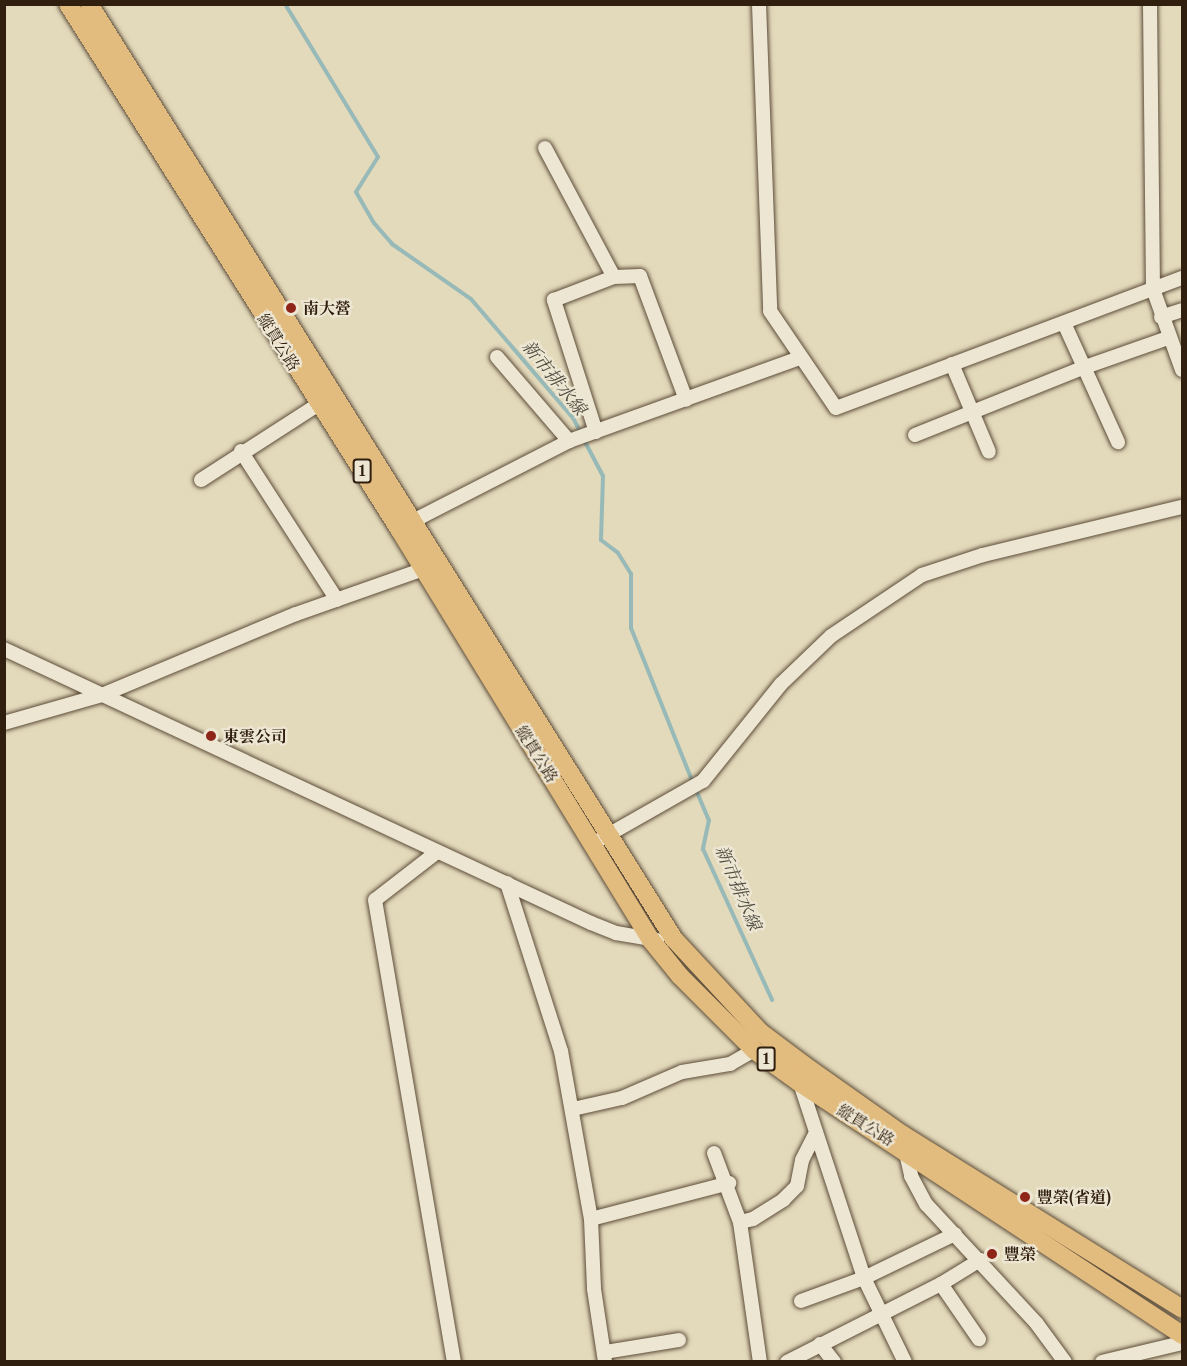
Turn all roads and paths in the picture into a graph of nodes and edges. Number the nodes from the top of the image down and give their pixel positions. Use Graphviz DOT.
graph roads {
  1 [pos="68,4"];
  2 [pos="89,4"];
  3 [pos="759,4"];
  4 [pos="1150,4"];
  5 [pos="545,148"];
  6 [pos="614,277"];
  7 [pos="1182,278"];
  8 [pos="1152,289"];
  9 [pos="1182,310"];
  10 [pos="1161,317"];
  11 [pos="1064,323"];
  12 [pos="1168,338"];
  13 [pos="497,357"];
  14 [pos="800,358"];
  15 [pos="952,364"];
  16 [pos="1085,366"];
  17 [pos="1182,370"];
  18 [pos="326,400"];
  19 [pos="686,400"];
  20 [pos="973,413"];
  21 [pos="596,432"];
  22 [pos="915,435"];
  23 [pos="569,441"];
  24 [pos="1118,442"];
  25 [pos="241,451"];
  26 [pos="989,452"];
  27 [pos="201,480"];
  28 [pos="1182,507"];
  29 [pos="406,524"];
  30 [pos="424,569"];
  31 [pos="337,600"];
  32 [pos="4,649"];
  33 [pos="102,696"];
  34 [pos="4,723"];
  35 [pos="600,839"];
  36 [pos="438,852"];
  37 [pos="507,883"];
  38 [pos="674,939"];
  39 [pos="651,940"];
  40 [pos="754,1050"];
  41 [pos="800,1083"];
  42 [pos="573,1109"];
  43 [pos="816,1132"];
  44 [pos="904,1142"];
  45 [pos="714,1153"];
  46 [pos="729,1184"];
  47 [pos="591,1219"];
  48 [pos="740,1222"];
  49 [pos="955,1234"];
  50 [pos="980,1260"];
  51 [pos="864,1278"];
  52 [pos="941,1284"];
  53 [pos="801,1301"];
  54 [pos="1182,1309"];
  55 [pos="880,1316"];
  56 [pos="1182,1335"];
  57 [pos="679,1340"];
  58 [pos="979,1340"];
  59 [pos="1182,1343"];
  60 [pos="820,1344"];
  61 [pos="605,1357"];
  62 [pos="454,1362"];
  63 [pos="760,1362"];
  64 [pos="787,1362"];
  65 [pos="834,1362"];
  66 [pos="905,1362"];
  67 [pos="1065,1362"];
  68 [pos="1102,1362"];
  1 -- 18 [label="main road, 縱貫公路 / 1"];
  2 -- 18 [label="main road, 縱貫公路 / 1"];
  3 -- 14 [label="street"];
  4 -- 8 [label="street"];
  5 -- 6 [label="street"];
  6 -- 19 [label="street"];
  6 -- 21 [label="street"];
  7 -- 8 [label="street"];
  8 -- 10 [label="street"];
  8 -- 11 [label="street"];
  9 -- 10 [label="street"];
  10 -- 12 [label="street"];
  11 -- 15 [label="street"];
  11 -- 16 [label="street"];
  12 -- 16 [label="street"];
  12 -- 17 [label="street"];
  13 -- 23 [label="street"];
  14 -- 15 [label="street"];
  14 -- 19 [label="street"];
  15 -- 20 [label="street"];
  16 -- 20 [label="street"];
  16 -- 24 [label="street"];
  18 -- 25 [label="street"];
  18 -- 29 [label="main road, 縱貫公路 / 1"];
  19 -- 21 [label="street"];
  20 -- 22 [label="street"];
  20 -- 26 [label="street"];
  21 -- 23 [label="street"];
  23 -- 29 [label="street"];
  25 -- 27 [label="street"];
  25 -- 31 [label="street"];
  28 -- 35 [label="street"];
  29 -- 30 [label="main road, 縱貫公路 / 1"];
  29 -- 35 [label="main road, 縱貫公路 / 1"];
  30 -- 31 [label="street"];
  30 -- 35 [label="main road, 縱貫公路 / 1"];
  31 -- 33 [label="street"];
  32 -- 33 [label="street"];
  33 -- 34 [label="street"];
  33 -- 36 [label="street"];
  35 -- 38 [label="main road, 縱貫公路 / 1"];
  35 -- 39 [label="main road, 縱貫公路 / 1"];
  36 -- 37 [label="street"];
  36 -- 62 [label="street"];
  37 -- 39 [label="street"];
  37 -- 42 [label="street"];
  38 -- 39 [label="street"];
  38 -- 44 [label="main road, 縱貫公路 / 1"];
  39 -- 40 [label="main road, 縱貫公路 / 1"];
  40 -- 41 [label="main road, 縱貫公路 / 1"];
  40 -- 42 [label="street"];
  41 -- 43 [label="street"];
  41 -- 44 [label="main road, 縱貫公路 / 1"];
  42 -- 47 [label="street"];
  43 -- 48 [label="street"];
  43 -- 51 [label="street"];
  44 -- 49 [label="street"];
  44 -- 54 [label="main road, 縱貫公路 / 1"];
  44 -- 56 [label="main road, 縱貫公路 / 1"];
  45 -- 46 [label="street"];
  46 -- 47 [label="street"];
  46 -- 48 [label="street"];
  47 -- 61 [label="street"];
  48 -- 63 [label="street"];
  49 -- 50 [label="street"];
  49 -- 51 [label="street"];
  50 -- 52 [label="street"];
  50 -- 67 [label="street"];
  51 -- 53 [label="street"];
  51 -- 55 [label="street"];
  52 -- 55 [label="street"];
  52 -- 58 [label="street"];
  55 -- 60 [label="street"];
  55 -- 66 [label="street"];
  57 -- 61 [label="street"];
  59 -- 68 [label="street"];
  60 -- 64 [label="street"];
  60 -- 65 [label="street"];
}
